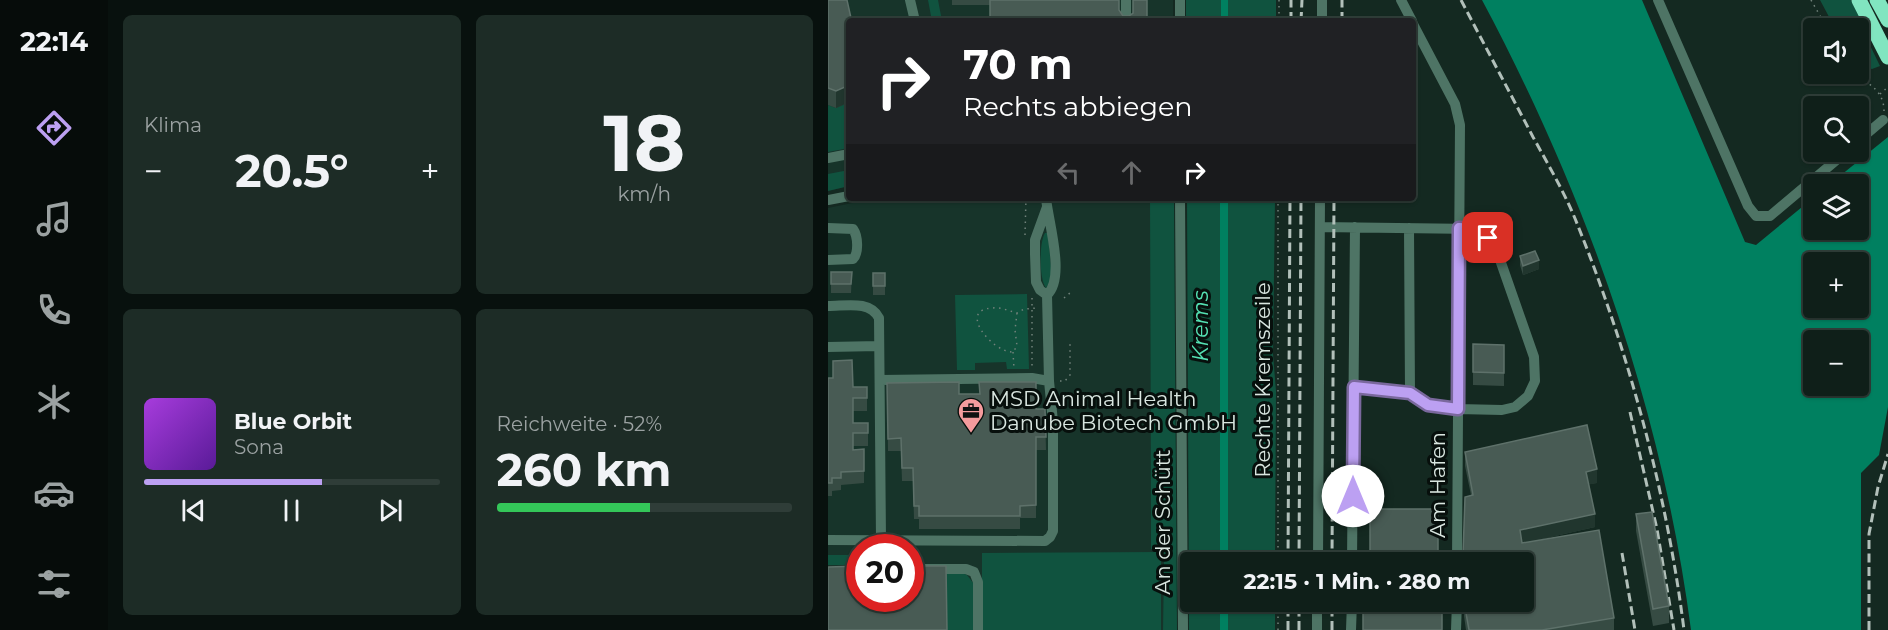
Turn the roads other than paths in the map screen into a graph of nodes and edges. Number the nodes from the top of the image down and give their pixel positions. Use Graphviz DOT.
graph roads {
  1 [pos="910,0"];
  2 [pos="1126,0"];
  3 [pos="1180,0"];
  4 [pos="1322,0"];
  5 [pos="1401,0"];
  6 [pos="1658,0"];
  7 [pos="1859,0"];
  8 [pos="1877,0"];
  9 [pos="914,18"];
  10 [pos="1126,18"];
  11 [pos="1180,18"];
  12 [pos="1322,18"];
  13 [pos="1410,18"];
  14 [pos="1888,20"];
  15 [pos="1416,30"];
  16 [pos="1888,57"];
  17 [pos="1883,120"];
  18 [pos="1869,132"];
  19 [pos="846,155"];
  20 [pos="828,158"];
  21 [pos="1834,162"];
  22 [pos="846,197"];
  23 [pos="828,200"];
  24 [pos="1180,201"];
  25 [pos="1320,201"];
  26 [pos="1047,203"];
  27 [pos="1320,227"];
  28 [pos="1355,227"];
  29 [pos="828,228"];
  30 [pos="1409,228"];
  31 [pos="1459,228"];
  32 [pos="828,260"];
  33 [pos="1047,295"];
  34 [pos="828,306"];
  35 [pos="879,346"];
  36 [pos="828,347"];
  37 [pos="880,380"];
  38 [pos="1048,381"];
  39 [pos="1354,387"];
  40 [pos="1410,393"];
  41 [pos="1458,409"];
  42 [pos="882,534"];
  43 [pos="828,540"];
  44 [pos="846,540"];
  45 [pos="924,540"];
  46 [pos="1318,552"];
  47 [pos="1352,552"];
  48 [pos="1457,552"];
  49 [pos="924,569"];
  50 [pos="1317,612"];
  51 [pos="1352,612"];
  52 [pos="1456,612"];
  53 [pos="978,630"];
  54 [pos="1183,630"];
  55 [pos="1317,630"];
  56 [pos="1351,630"];
  57 [pos="1456,630"];
  1 -- 9 [label="street"];
  2 -- 10 [label="street"];
  3 -- 11 [label="street"];
  4 -- 12 [label="street"];
  5 -- 13 [label="street, Am Hafen"];
  6 -- 21 [label="street"];
  7 -- 16 [label="highway"];
  8 -- 14 [label="highway"];
  15 -- 31 [label="street, Am Hafen"];
  17 -- 18 [label="street"];
  19 -- 20 [label="street"];
  22 -- 23 [label="street"];
  24 -- 54 [label="street, An der Schütt"];
  25 -- 27 [label="street"];
  26 -- 33 [label="street"];
  26 -- 33 [label="street"];
  27 -- 28 [label="street"];
  27 -- 46 [label="street"];
  28 -- 30 [label="street"];
  28 -- 39 [label="street"];
  29 -- 32 [label="street"];
  30 -- 31 [label="street"];
  30 -- 40 [label="street"];
  31 -- 41 [label="street, Am Hafen"];
  31 -- 41 [label="street"];
  33 -- 38 [label="street"];
  34 -- 35 [label="street"];
  35 -- 36 [label="street"];
  35 -- 37 [label="street"];
  37 -- 38 [label="street"];
  37 -- 42 [label="street"];
  38 -- 45 [label="street"];
  39 -- 40 [label="street"];
  39 -- 47 [label="street"];
  40 -- 41 [label="street"];
  41 -- 48 [label="street, Am Hafen"];
  43 -- 44 [label="street"];
  49 -- 53 [label="street"];
  50 -- 55 [label="street"];
  51 -- 56 [label="street"];
  52 -- 57 [label="street"];
}
